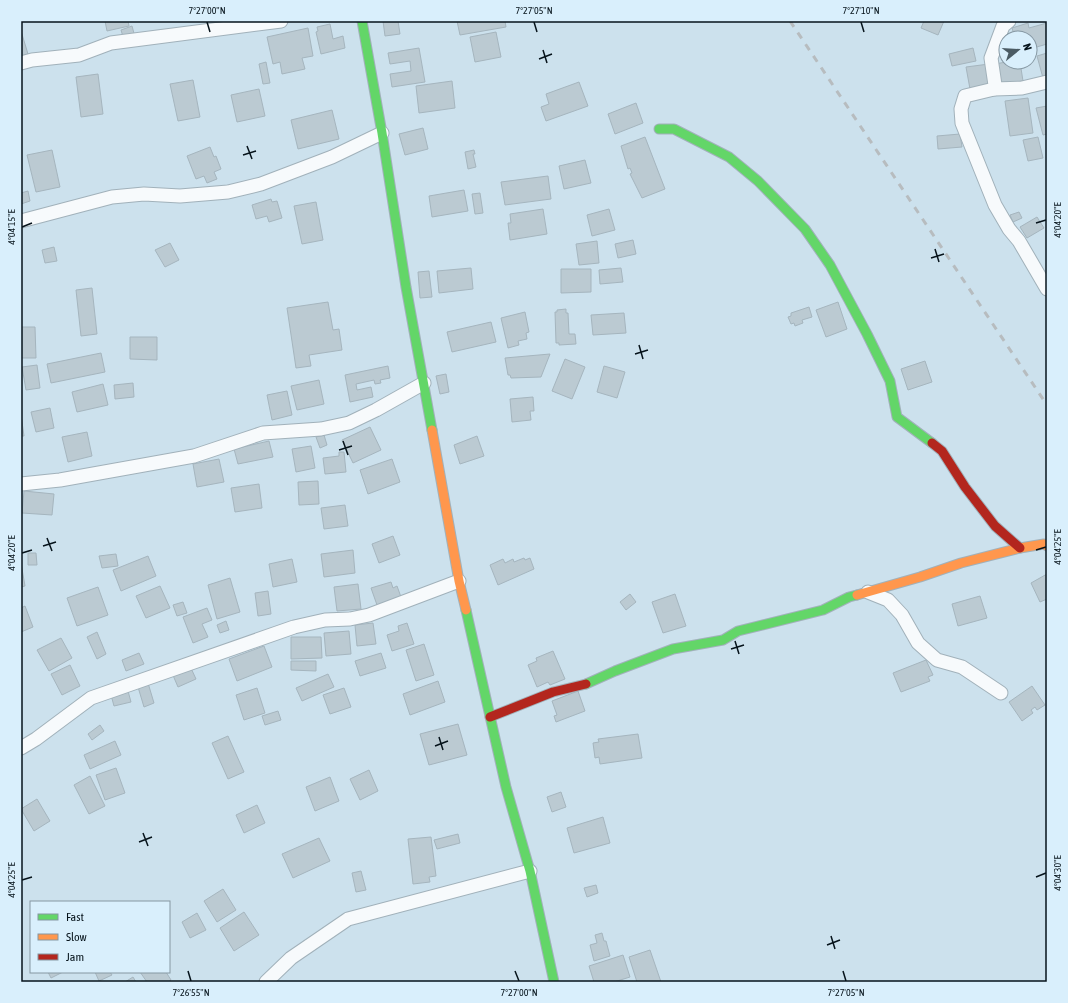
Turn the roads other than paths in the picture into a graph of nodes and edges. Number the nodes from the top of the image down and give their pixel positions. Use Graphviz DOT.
graph roads {
  1 [pos="280,21"];
  2 [pos="362,21"];
  3 [pos="1009,21"];
  4 [pos="21,63"];
  5 [pos="1047,82"];
  6 [pos="994,89"];
  7 [pos="659,129"];
  8 [pos="382,133"];
  9 [pos="21,221"];
  10 [pos="1047,289"];
  11 [pos="424,383"];
  12 [pos="21,484"];
  13 [pos="1047,546"];
  14 [pos="1020,548"];
  15 [pos="459,581"];
  16 [pos="868,592"];
  17 [pos="1001,693"];
  18 [pos="490,718"];
  19 [pos="21,748"];
  20 [pos="530,870"];
  21 [pos="266,982"];
  22 [pos="554,982"];
  1 -- 4 [label="street"];
  2 -- 8 [label="street"];
  3 -- 6 [label="street"];
  5 -- 6 [label="street"];
  6 -- 10 [label="street"];
  7 -- 14 [label="street"];
  8 -- 9 [label="street"];
  8 -- 11 [label="street"];
  11 -- 12 [label="street"];
  11 -- 15 [label="street"];
  13 -- 14 [label="street"];
  14 -- 16 [label="street"];
  15 -- 18 [label="street"];
  15 -- 19 [label="street"];
  16 -- 17 [label="street"];
  16 -- 18 [label="street"];
  18 -- 20 [label="street"];
  20 -- 21 [label="street"];
  20 -- 22 [label="street"];
}
